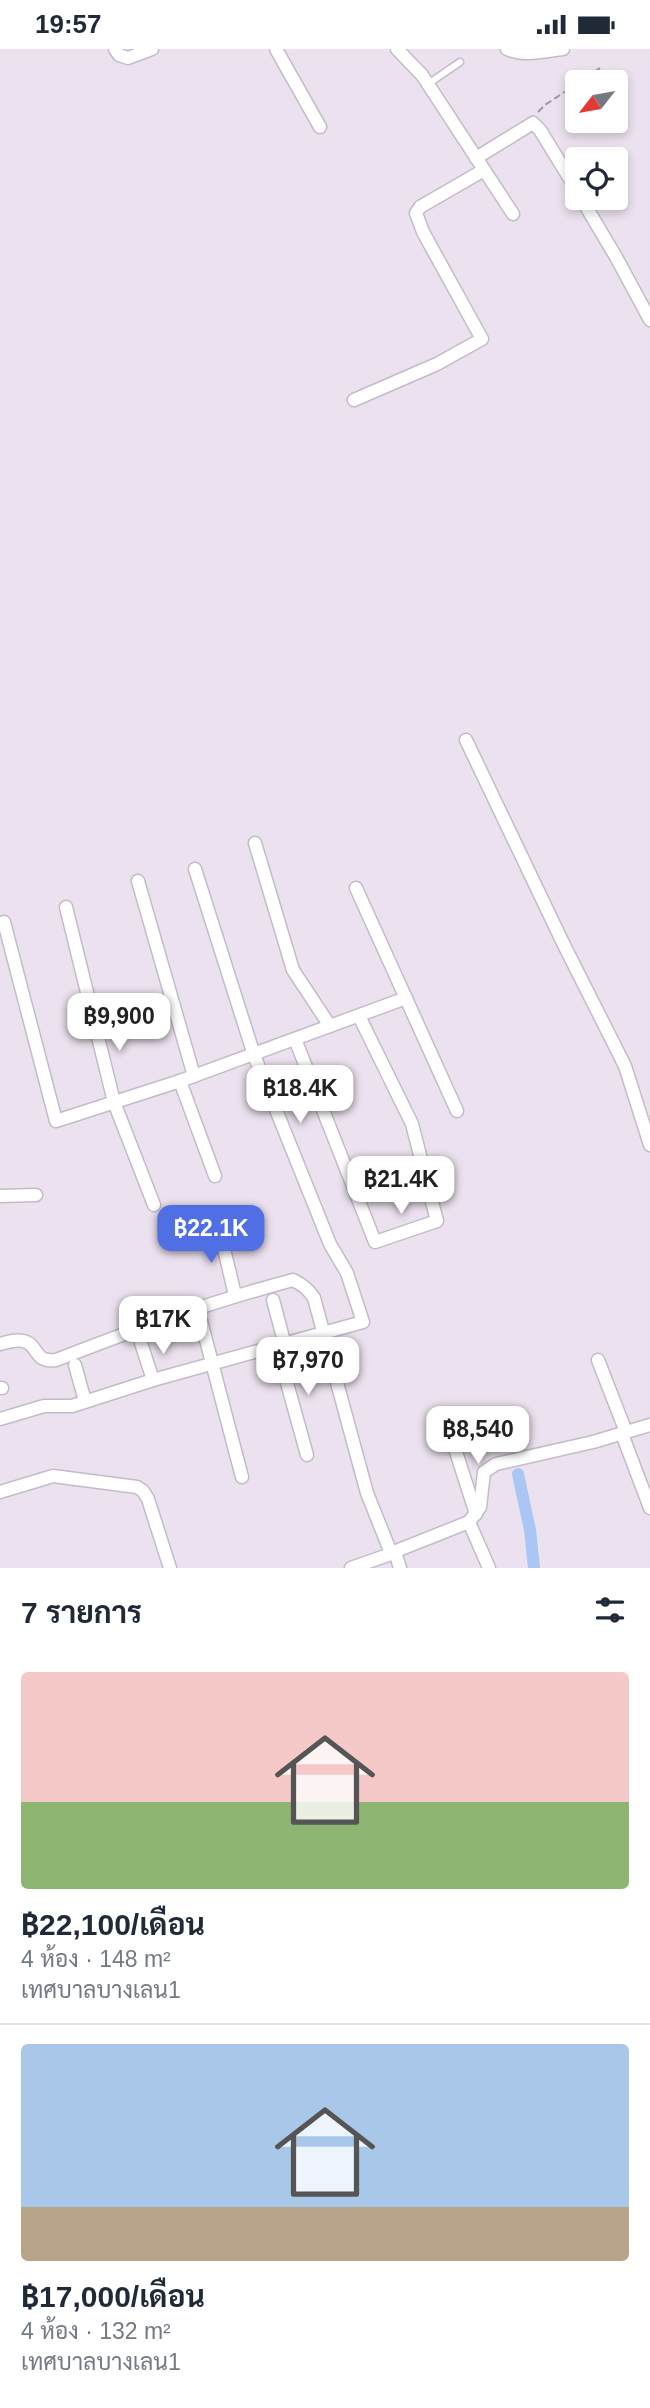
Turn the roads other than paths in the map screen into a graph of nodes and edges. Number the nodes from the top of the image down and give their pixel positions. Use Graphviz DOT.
graph roads {
  1 [pos="115,49"];
  2 [pos="152,49"];
  3 [pos="276,49"];
  4 [pos="397,49"];
  5 [pos="507,49"];
  6 [pos="563,49"];
  7 [pos="460,62"];
  8 [pos="428,84"];
  9 [pos="320,127"];
  10 [pos="476,158"];
  11 [pos="484,170"];
  12 [pos="565,171"];
  13 [pos="588,210"];
  14 [pos="513,213"];
  15 [pos="650,320"];
  16 [pos="355,400"];
  17 [pos="466,740"];
  18 [pos="255,843"];
  19 [pos="195,869"];
  20 [pos="138,881"];
  21 [pos="356,888"];
  22 [pos="66,907"];
  23 [pos="4,922"];
  24 [pos="406,998"];
  25 [pos="359,1016"];
  26 [pos="330,1026"];
  27 [pos="295,1039"];
  28 [pos="254,1055"];
  29 [pos="194,1076"];
  30 [pos="180,1081"];
  31 [pos="114,1102"];
  32 [pos="457,1111"];
  33 [pos="650,1145"];
  34 [pos="215,1176"];
  35 [pos="36,1195"];
  36 [pos="0,1196"];
  37 [pos="154,1205"];
  38 [pos="207,1215"];
  39 [pos="235,1295"];
  40 [pos="272,1300"];
  41 [pos="201,1321"];
  42 [pos="323,1334"];
  43 [pos="1,1343"];
  44 [pos="141,1343"];
  45 [pos="281,1346"];
  46 [pos="598,1360"];
  47 [pos="75,1365"];
  48 [pos="212,1365"];
  49 [pos="153,1380"];
  50 [pos="85,1401"];
  51 [pos="0,1419"];
  52 [pos="650,1425"];
  53 [pos="448,1427"];
  54 [pos="624,1433"];
  55 [pos="307,1455"];
  56 [pos="242,1477"];
  57 [pos="0,1492"];
  58 [pos="650,1508"];
  59 [pos="472,1518"];
  60 [pos="391,1557"];
  61 [pos="170,1568"];
  62 [pos="351,1568"];
  63 [pos="400,1568"];
  64 [pos="489,1568"];
  1 -- 2 [label="street"];
  3 -- 9 [label="street"];
  4 -- 8 [label="street"];
  5 -- 6 [label="street"];
  7 -- 8 [label="lane"];
  8 -- 10 [label="street"];
  10 -- 11 [label="street"];
  10 -- 12 [label="street"];
  11 -- 14 [label="street"];
  11 -- 16 [label="street"];
  13 -- 15 [label="street"];
  17 -- 33 [label="street"];
  18 -- 26 [label="street"];
  19 -- 28 [label="street"];
  20 -- 29 [label="street"];
  21 -- 24 [label="street"];
  22 -- 31 [label="street"];
  23 -- 31 [label="street"];
  24 -- 25 [label="street"];
  24 -- 32 [label="street"];
  25 -- 26 [label="street"];
  25 -- 27 [label="street"];
  26 -- 27 [label="street"];
  27 -- 28 [label="street"];
  28 -- 29 [label="street"];
  28 -- 42 [label="street"];
  29 -- 30 [label="street"];
  30 -- 31 [label="street"];
  30 -- 34 [label="street"];
  31 -- 37 [label="street"];
  35 -- 36 [label="street"];
  38 -- 39 [label="street"];
  39 -- 42 [label="street"];
  39 -- 43 [label="street"];
  40 -- 45 [label="street"];
  41 -- 48 [label="street"];
  42 -- 45 [label="street"];
  42 -- 60 [label="street"];
  44 -- 49 [label="street"];
  45 -- 48 [label="street"];
  45 -- 55 [label="street"];
  46 -- 54 [label="street"];
  47 -- 50 [label="street"];
  48 -- 49 [label="street"];
  48 -- 56 [label="street"];
  49 -- 50 [label="street"];
  50 -- 51 [label="street"];
  52 -- 54 [label="street"];
  53 -- 59 [label="street"];
  54 -- 58 [label="street"];
  54 -- 59 [label="street"];
  57 -- 61 [label="street"];
  59 -- 60 [label="street"];
  59 -- 64 [label="street"];
  60 -- 62 [label="street"];
  60 -- 63 [label="street"];
}
